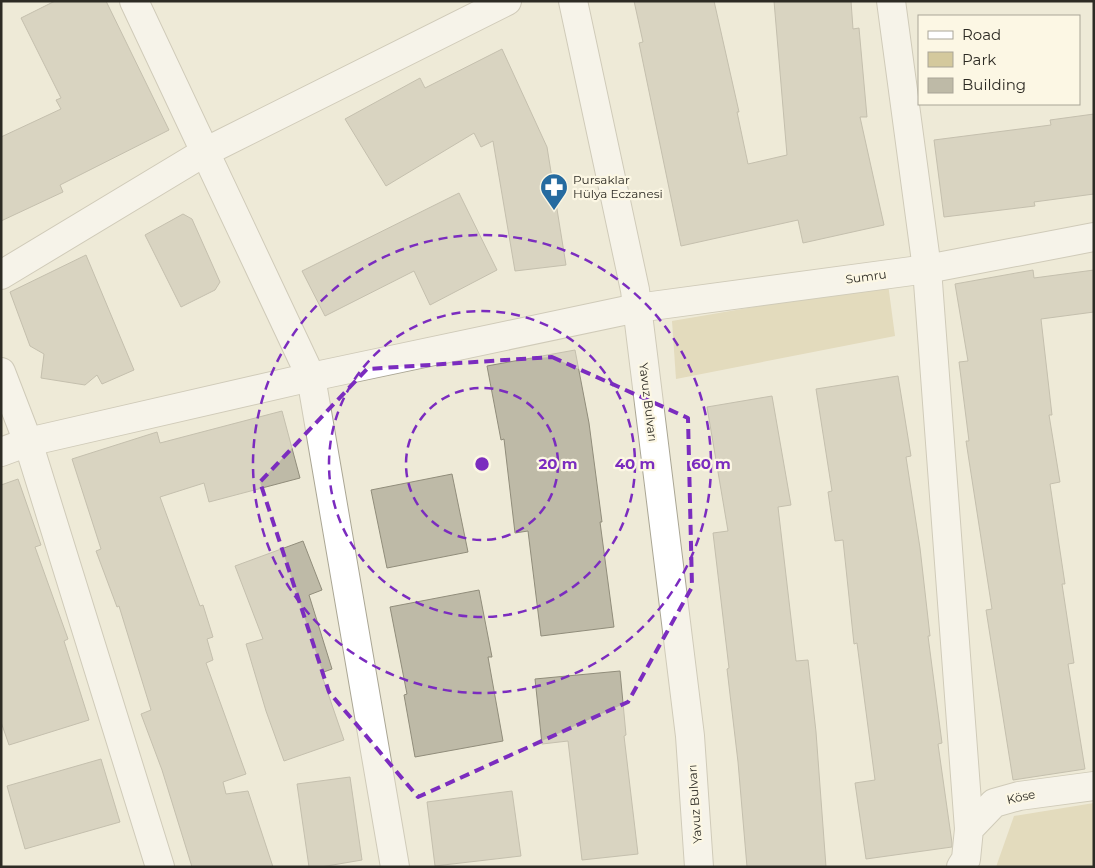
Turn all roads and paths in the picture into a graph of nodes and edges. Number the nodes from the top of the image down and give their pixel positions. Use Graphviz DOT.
graph roads {
  1 [pos="134,1"];
  2 [pos="507,1"];
  3 [pos="573,1"];
  4 [pos="890,1"];
  5 [pos="473,9"];
  6 [pos="205,152"];
  7 [pos="1094,238"];
  8 [pos="927,269"];
  9 [pos="1,275"];
  10 [pos="637,308"];
  11 [pos="1,372"];
  12 [pos="311,377"];
  13 [pos="28,442"];
  14 [pos="1,452"];
  15 [pos="1094,786"];
  16 [pos="969,829"];
  17 [pos="160,867"];
  18 [pos="395,867"];
  19 [pos="699,867"];
  20 [pos="960,867"];
  1 -- 6 [label="street"];
  2 -- 5 [label="street"];
  3 -- 10 [label="street, Yavuz Bulvarı"];
  4 -- 8 [label="street"];
  5 -- 6 [label="street"];
  6 -- 9 [label="street"];
  6 -- 12 [label="street"];
  7 -- 8 [label="street, Sumru"];
  8 -- 10 [label="street, Sumru"];
  8 -- 16 [label="street"];
  10 -- 12 [label="street, Sumru"];
  10 -- 19 [label="street, Yavuz Bulvarı"];
  11 -- 13 [label="street"];
  12 -- 13 [label="street, Sumru"];
  12 -- 18 [label="street"];
  13 -- 14 [label="street, Sumru"];
  13 -- 17 [label="street"];
  15 -- 16 [label="street, Köse"];
  16 -- 20 [label="street"];
}
